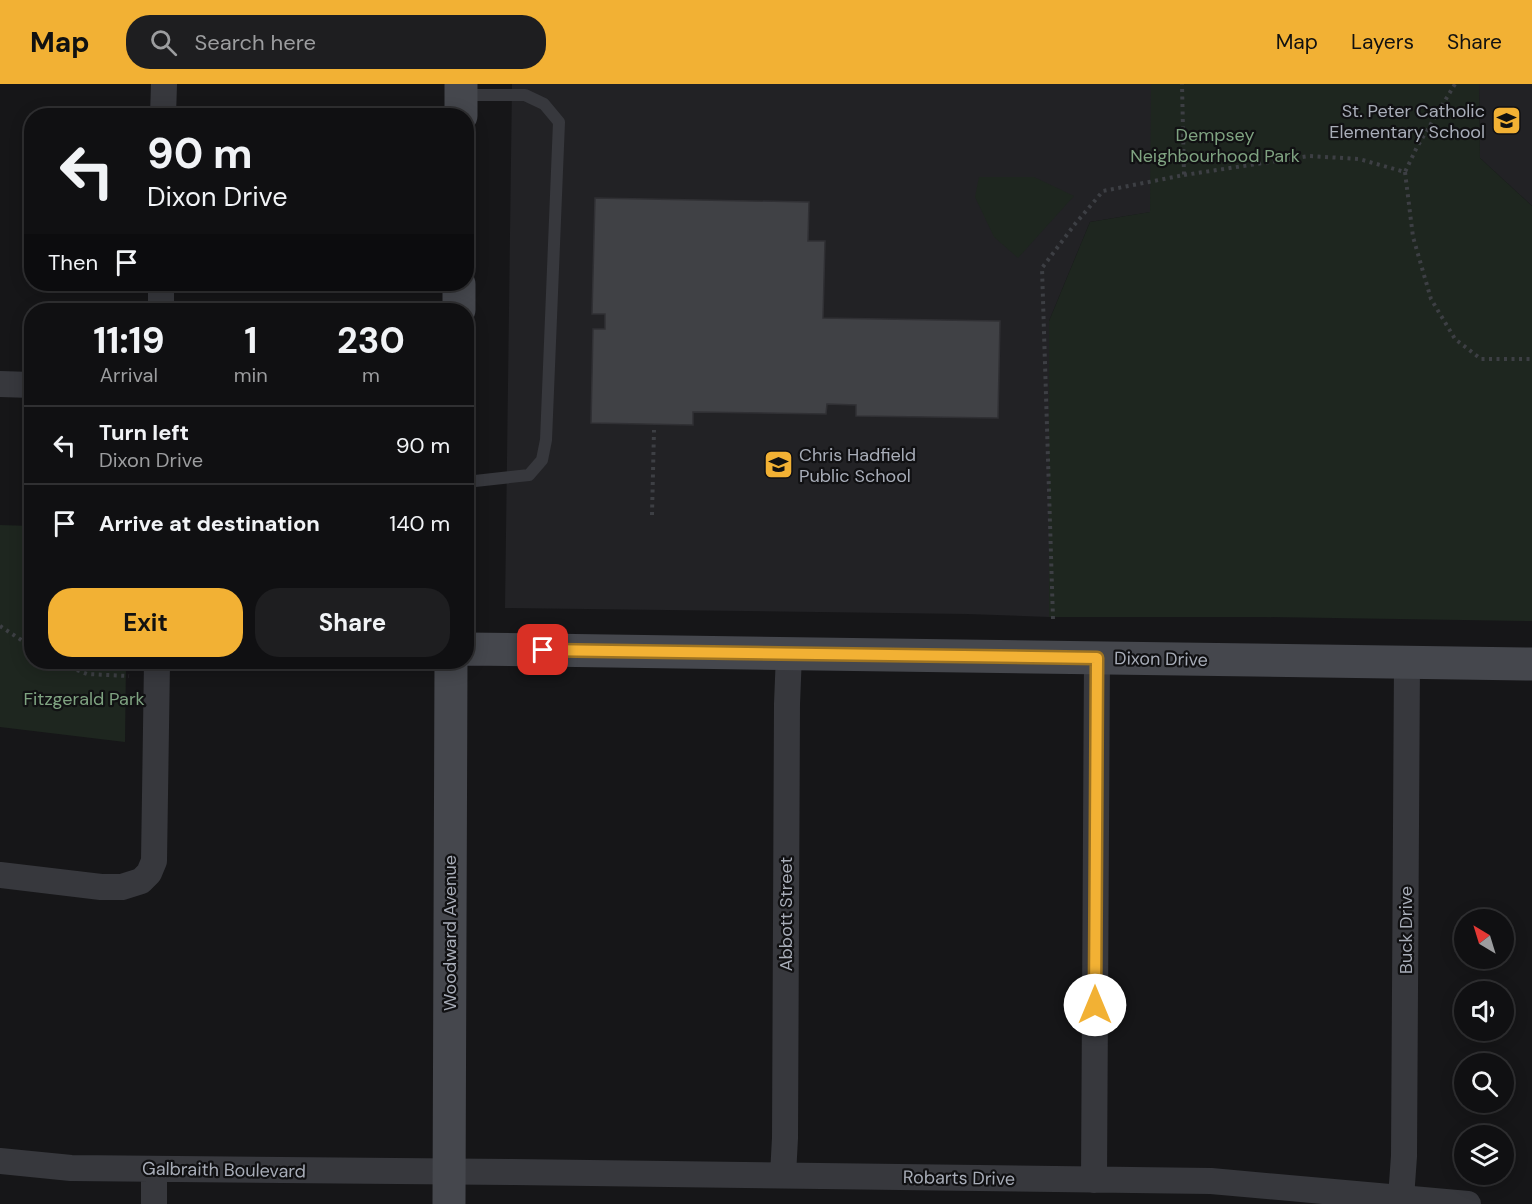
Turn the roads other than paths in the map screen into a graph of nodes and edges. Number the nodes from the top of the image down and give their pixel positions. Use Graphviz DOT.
graph roads {
  1 [pos="164,84"];
  2 [pos="461,98"];
  3 [pos="163,108"];
  4 [pos="0,384"];
  5 [pos="24,385"];
  6 [pos="474,481"];
  7 [pos="474,649"];
  8 [pos="789,654"];
  9 [pos="1097,658"];
  10 [pos="1407,662"];
  11 [pos="1532,664"];
  12 [pos="157,669"];
  13 [pos="451,669"];
  14 [pos="0,875"];
  15 [pos="0,1161"];
  16 [pos="154,1169"];
  17 [pos="449,1171"];
  18 [pos="783,1175"];
  19 [pos="1094,1180"];
  20 [pos="1401,1198"];
  21 [pos="154,1204"];
  22 [pos="449,1204"];
  23 [pos="1468,1204"];
  1 -- 3 [label="street"];
  2 -- 6 [label="lane"];
  4 -- 5 [label="street"];
  7 -- 8 [label="street, Dixon Drive"];
  8 -- 9 [label="street, Dixon Drive"];
  8 -- 18 [label="street, Abbott Street"];
  9 -- 10 [label="street, Dixon Drive"];
  9 -- 19 [label="street"];
  10 -- 11 [label="street, Dixon Drive"];
  10 -- 20 [label="street, Buck Drive"];
  12 -- 14 [label="street"];
  13 -- 17 [label="street, Woodward Avenue"];
  15 -- 16 [label="street, Galbraith Boulevard"];
  16 -- 17 [label="street, Galbraith Boulevard"];
  16 -- 21 [label="street"];
  17 -- 18 [label="street, Robarts Drive"];
  17 -- 22 [label="street, Woodward Avenue"];
  18 -- 19 [label="street, Robarts Drive"];
  19 -- 20 [label="street, Robarts Drive"];
  20 -- 23 [label="street, Robarts Drive"];
}
